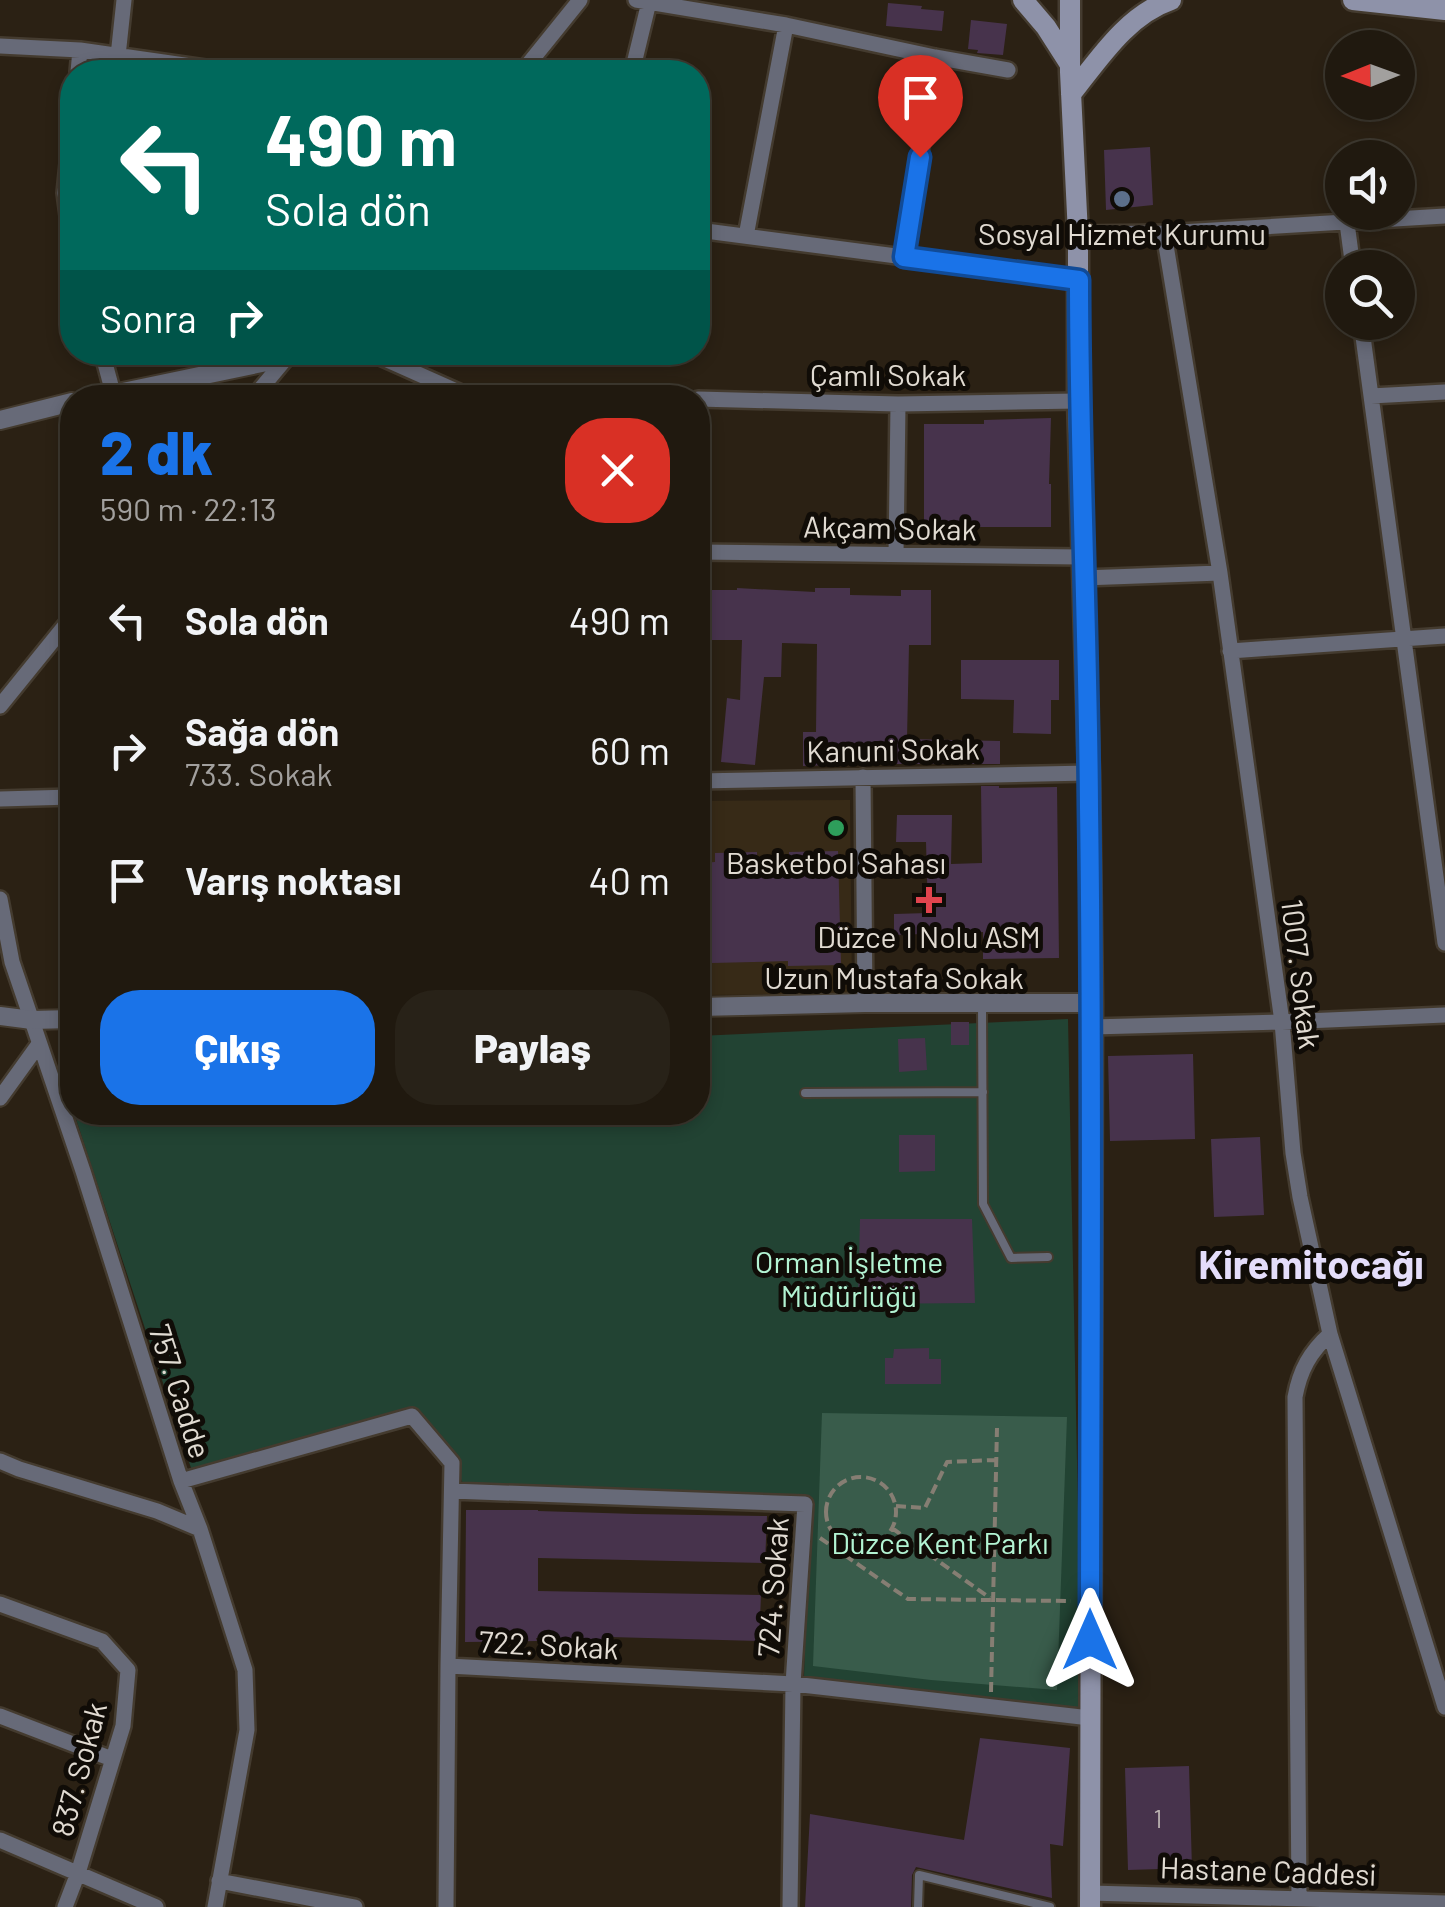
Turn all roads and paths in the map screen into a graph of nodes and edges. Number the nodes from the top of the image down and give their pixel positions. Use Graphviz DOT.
graph roads {
  1 [pos="124,0"];
  2 [pos="580,0"];
  3 [pos="1023,0"];
  4 [pos="1070,0"];
  5 [pos="1172,0"];
  6 [pos="1354,0"];
  7 [pos="642,1"];
  8 [pos="1445,10"];
  9 [pos="786,25"];
  10 [pos="0,46"];
  11 [pos="80,50"];
  12 [pos="118,56"];
  13 [pos="935,57"];
  14 [pos="79,60"];
  15 [pos="140,60"];
  16 [pos="532,60"];
  17 [pos="634,60"];
  18 [pos="1071,66"];
  19 [pos="1008,70"];
  20 [pos="1072,94"];
  21 [pos="1445,216"];
  22 [pos="1415,218"];
  23 [pos="1325,224"];
  24 [pos="710,232"];
  25 [pos="1164,233"];
  26 [pos="1078,234"];
  27 [pos="746,236"];
  28 [pos="904,257"];
  29 [pos="1079,280"];
  30 [pos="1363,340"];
  31 [pos="242,365"];
  32 [pos="280,365"];
  33 [pos="397,365"];
  34 [pos="150,385"];
  35 [pos="264,385"];
  36 [pos="443,385"];
  37 [pos="1445,392"];
  38 [pos="1371,396"];
  39 [pos="710,399"];
  40 [pos="1078,401"];
  41 [pos="898,404"];
  42 [pos="60,405"];
  43 [pos="0,420"];
  44 [pos="710,552"];
  45 [pos="896,554"];
  46 [pos="1082,567"];
  47 [pos="1220,573"];
  48 [pos="60,633"];
  49 [pos="1445,636"];
  50 [pos="1404,639"];
  51 [pos="1230,651"];
  52 [pos="0,706"];
  53 [pos="1089,773"];
  54 [pos="864,777"];
  55 [pos="710,781"];
  56 [pos="60,797"];
  57 [pos="0,799"];
  58 [pos="0,898"];
  59 [pos="1445,943"];
  60 [pos="864,1003"];
  61 [pos="982,1003"];
  62 [pos="1092,1003"];
  63 [pos="710,1006"];
  64 [pos="1445,1015"];
  65 [pos="0,1016"];
  66 [pos="60,1019"];
  67 [pos="32,1020"];
  68 [pos="1282,1022"];
  69 [pos="1092,1026"];
  70 [pos="39,1044"];
  71 [pos="983,1092"];
  72 [pos="804,1093"];
  73 [pos="0,1098"];
  74 [pos="60,1106"];
  75 [pos="67,1125"];
  76 [pos="1048,1258"];
  77 [pos="1330,1334"];
  78 [pos="996,1428"];
  79 [pos="996,1460"];
  80 [pos="0,1461"];
  81 [pos="181,1481"];
  82 [pos="452,1492"];
  83 [pos="896,1506"];
  84 [pos="804,1527"];
  85 [pos="892,1528"];
  86 [pos="200,1529"];
  87 [pos="847,1543"];
  88 [pos="839,1552"];
  89 [pos="993,1600"];
  90 [pos="1090,1601"];
  91 [pos="0,1604"];
  92 [pos="448,1666"];
  93 [pos="793,1684"];
  94 [pos="991,1707"];
  95 [pos="1445,1708"];
  96 [pos="0,1716"];
  97 [pos="1090,1718"];
  98 [pos="112,1759"];
  99 [pos="0,1840"];
  100 [pos="78,1874"];
  101 [pos="220,1881"];
  102 [pos="1299,1899"];
  103 [pos="1090,1900"];
  104 [pos="1445,1903"];
  105 [pos="65,1907"];
  106 [pos="156,1907"];
  107 [pos="214,1907"];
  108 [pos="355,1907"];
  109 [pos="446,1907"];
  110 [pos="790,1907"];
  111 [pos="918,1907"];
  112 [pos="1050,1907"];
  1 -- 12 [label="street"];
  2 -- 16 [label="street"];
  3 -- 18 [label="main road"];
  4 -- 18 [label="main road"];
  5 -- 20 [label="main road"];
  6 -- 8 [label="main road"];
  7 -- 9 [label="street"];
  7 -- 17 [label="street"];
  9 -- 13 [label="street"];
  9 -- 27 [label="street"];
  10 -- 11 [label="street"];
  11 -- 12 [label="street"];
  11 -- 14 [label="street"];
  12 -- 15 [label="street"];
  13 -- 19 [label="street"];
  13 -- 28 [label="street"];
  18 -- 20 [label="main road"];
  20 -- 26 [label="main road"];
  21 -- 22 [label="street"];
  23 -- 25 [label="street"];
  24 -- 27 [label="street"];
  25 -- 26 [label="street"];
  25 -- 47 [label="street, 1007. Sokak"];
  26 -- 29 [label="main road"];
  27 -- 28 [label="street"];
  28 -- 29 [label="street"];
  29 -- 40 [label="main road"];
  30 -- 38 [label="street"];
  31 -- 34 [label="street"];
  32 -- 35 [label="street"];
  33 -- 36 [label="street"];
  37 -- 38 [label="street"];
  38 -- 50 [label="street"];
  39 -- 41 [label="street, Çamlı Sokak"];
  40 -- 41 [label="street, Çamlı Sokak"];
  40 -- 46 [label="main road"];
  41 -- 45 [label="street"];
  42 -- 43 [label="street"];
  44 -- 45 [label="street, Akçam Sokak"];
  45 -- 46 [label="street, Akçam Sokak"];
  46 -- 47 [label="street, Akçam Sokak"];
  46 -- 53 [label="main road"];
  47 -- 51 [label="street, 1007. Sokak"];
  48 -- 52 [label="street"];
  49 -- 50 [label="street"];
  50 -- 51 [label="street"];
  50 -- 59 [label="street"];
  51 -- 68 [label="street, 1007. Sokak"];
  53 -- 54 [label="street, Kanuni Sokak"];
  53 -- 62 [label="main road"];
  54 -- 55 [label="street, Kanuni Sokak"];
  54 -- 60 [label="street"];
  56 -- 57 [label="street"];
  58 -- 67 [label="street, 757. Cadde"];
  60 -- 61 [label="street, Uzun Mustafa Sokak"];
  60 -- 63 [label="street, Uzun Mustafa Sokak"];
  61 -- 62 [label="street, Uzun Mustafa Sokak"];
  61 -- 71 [label="lane"];
  62 -- 69 [label="main road"];
  64 -- 68 [label="street"];
  65 -- 67 [label="street"];
  66 -- 67 [label="street"];
  67 -- 70 [label="street, 757. Cadde"];
  68 -- 69 [label="street"];
  68 -- 77 [label="street, 1007. Sokak"];
  69 -- 90 [label="main road"];
  70 -- 73 [label="street"];
  70 -- 74 [label="street, 757. Cadde"];
  71 -- 72 [label="lane"];
  71 -- 76 [label="lane"];
  75 -- 81 [label="street, 757. Cadde"];
  77 -- 95 [label="street, 1007. Sokak"];
  77 -- 102 [label="street"];
  78 -- 79 [label="path"];
  79 -- 83 [label="path"];
  79 -- 89 [label="path"];
  80 -- 86 [label="street"];
  81 -- 82 [label="street, 722. Sokak"];
  81 -- 86 [label="street, 757. Cadde"];
  82 -- 84 [label="street, 724. Sokak"];
  82 -- 92 [label="street, 722. Sokak"];
  83 -- 85 [label="path"];
  83 -- 87 [label="path"];
  84 -- 88 [label="path"];
  84 -- 93 [label="street, 724. Sokak"];
  85 -- 87 [label="path"];
  85 -- 89 [label="path"];
  86 -- 101 [label="street, 757. Cadde"];
  87 -- 88 [label="path"];
  88 -- 89 [label="path"];
  89 -- 90 [label="path"];
  89 -- 94 [label="path"];
  90 -- 97 [label="main road"];
  91 -- 98 [label="street, 837. Sokak"];
  92 -- 93 [label="street, 722. Sokak"];
  92 -- 109 [label="street"];
  93 -- 94 [label="street, 722. Sokak"];
  93 -- 110 [label="street, 724. Sokak"];
  94 -- 97 [label="street, 722. Sokak"];
  96 -- 98 [label="street"];
  97 -- 103 [label="main road"];
  98 -- 100 [label="street, 837. Sokak"];
  99 -- 100 [label="street"];
  100 -- 105 [label="street, 837. Sokak"];
  100 -- 106 [label="street"];
  101 -- 107 [label="street, 757. Cadde"];
  101 -- 108 [label="street"];
  102 -- 103 [label="street, Hastane Caddesi"];
  102 -- 104 [label="street, Hastane Caddesi"];
  111 -- 112 [label="lane"];
}
